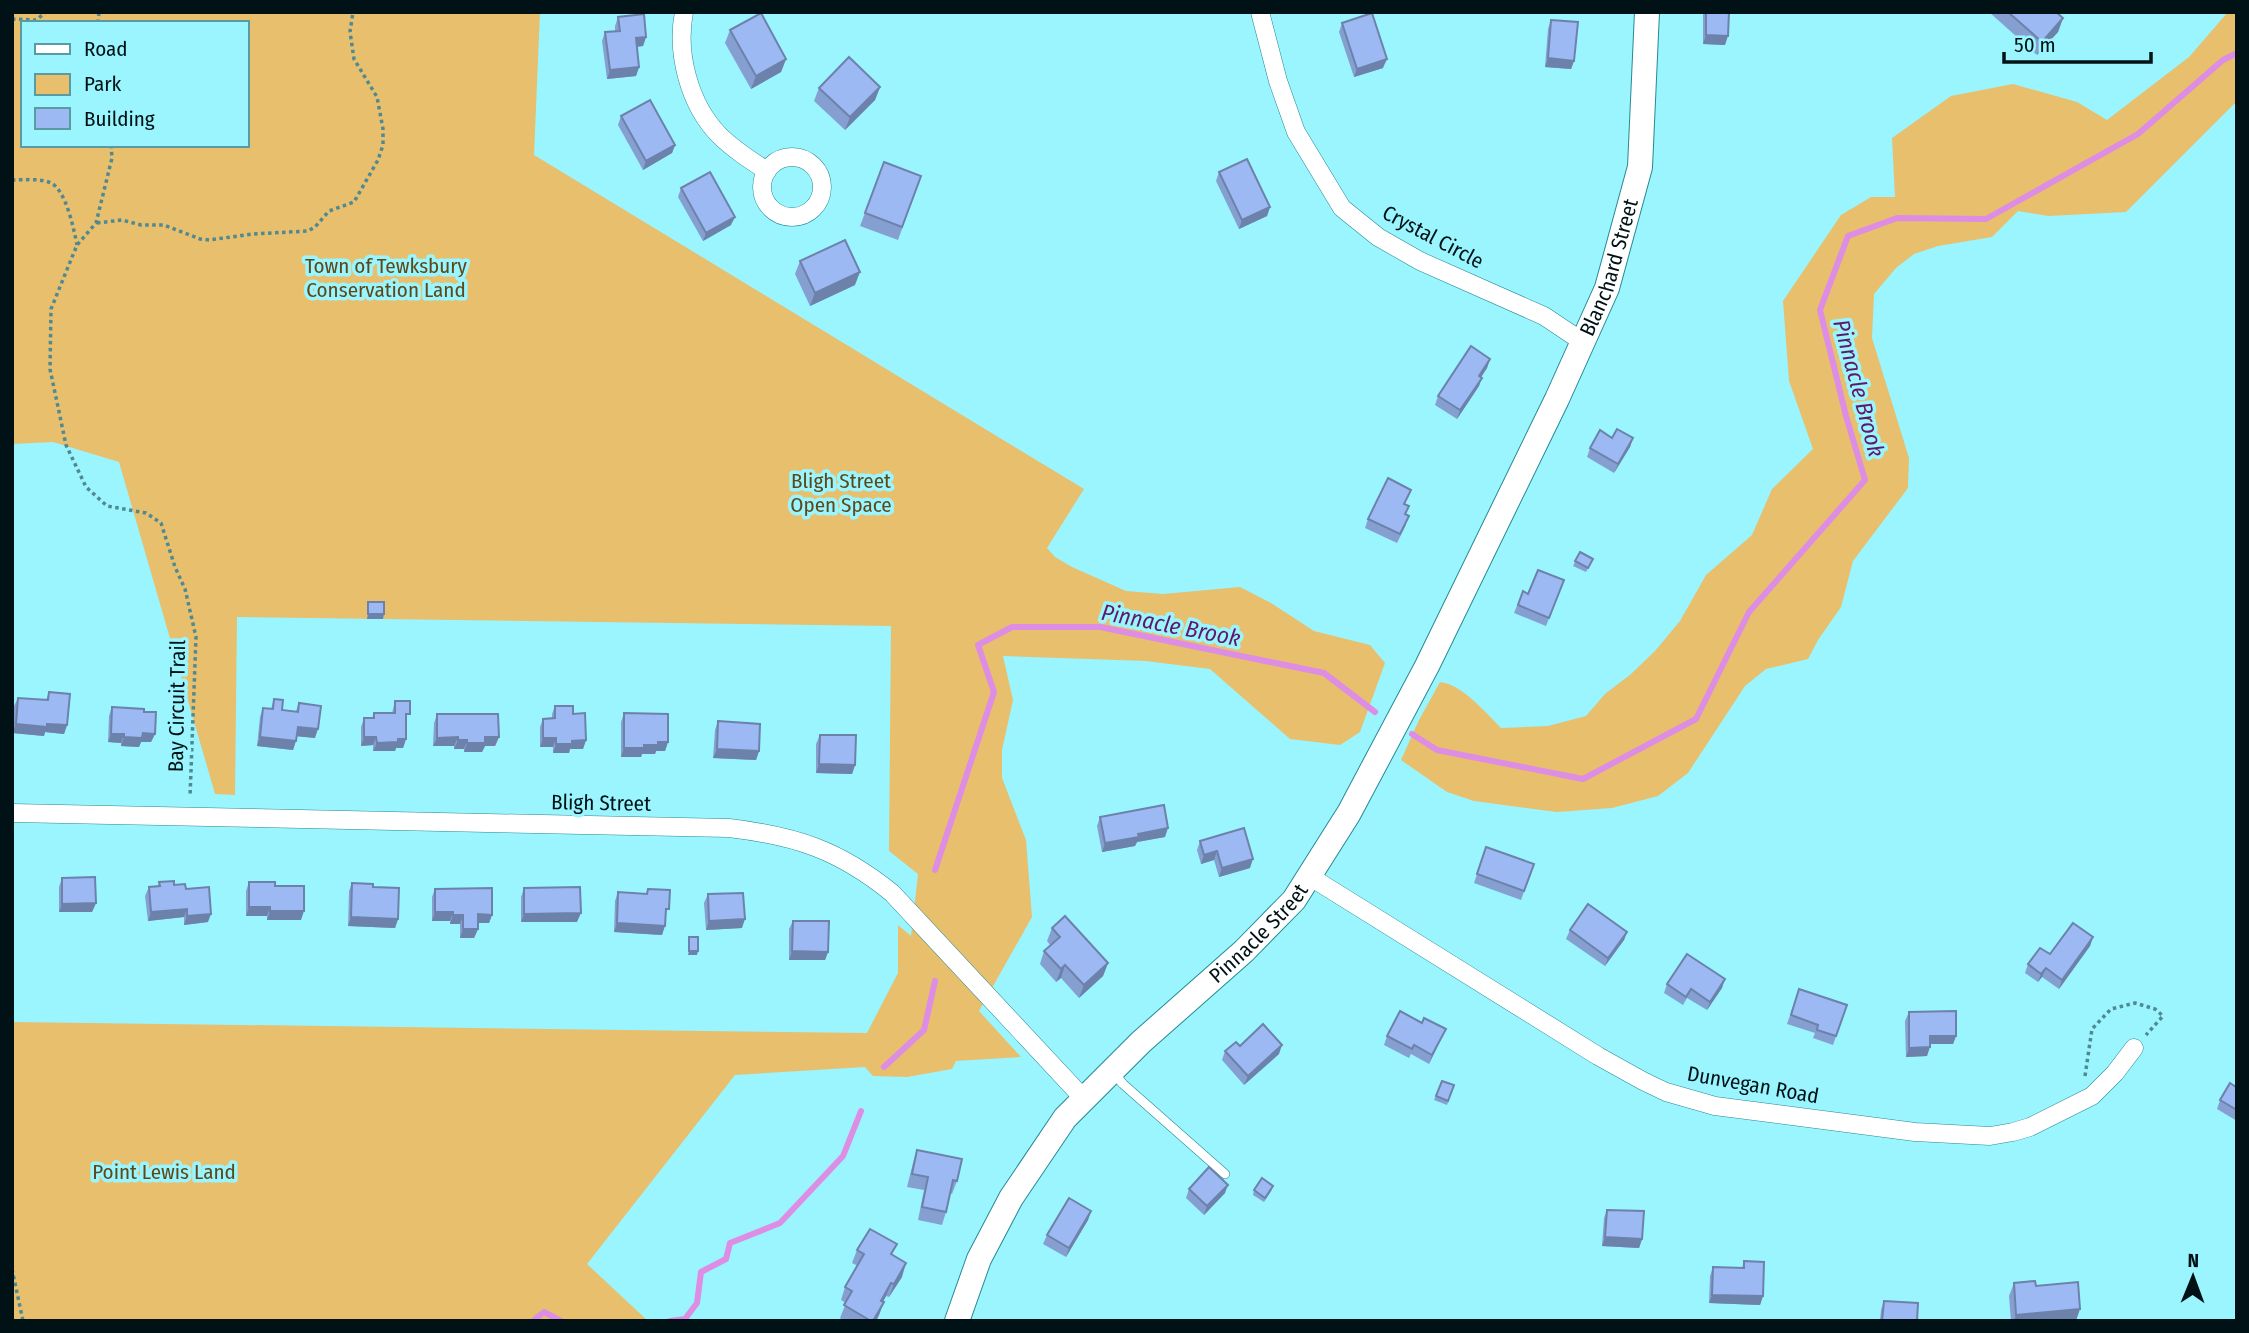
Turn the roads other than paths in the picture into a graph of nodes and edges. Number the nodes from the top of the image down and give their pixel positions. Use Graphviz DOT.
graph roads {
  1 [pos="684,12"];
  2 [pos="1261,12"];
  3 [pos="1647,12"];
  4 [pos="767,171"];
  5 [pos="1583,342"];
  6 [pos="1505,503"];
  7 [pos="12,813"];
  8 [pos="1309,876"];
  9 [pos="2134,1048"];
  10 [pos="1112,1071"];
  11 [pos="1084,1099"];
  12 [pos="1225,1174"];
  13 [pos="957,1321"];
  1 -- 4 [label="street"];
  2 -- 5 [label="street, Crystal Circle"];
  3 -- 5 [label="street, Blanchard Street"];
  5 -- 6 [label="street, Blanchard Street"];
  6 -- 8 [label="street, Pinnacle Street"];
  7 -- 11 [label="street, Bligh Street"];
  8 -- 9 [label="street, Dunvegan Road"];
  8 -- 10 [label="street, Pinnacle Street"];
  10 -- 11 [label="street, Pinnacle Street"];
  10 -- 12 [label="lane"];
  11 -- 13 [label="street, Pinnacle Street"];
}
